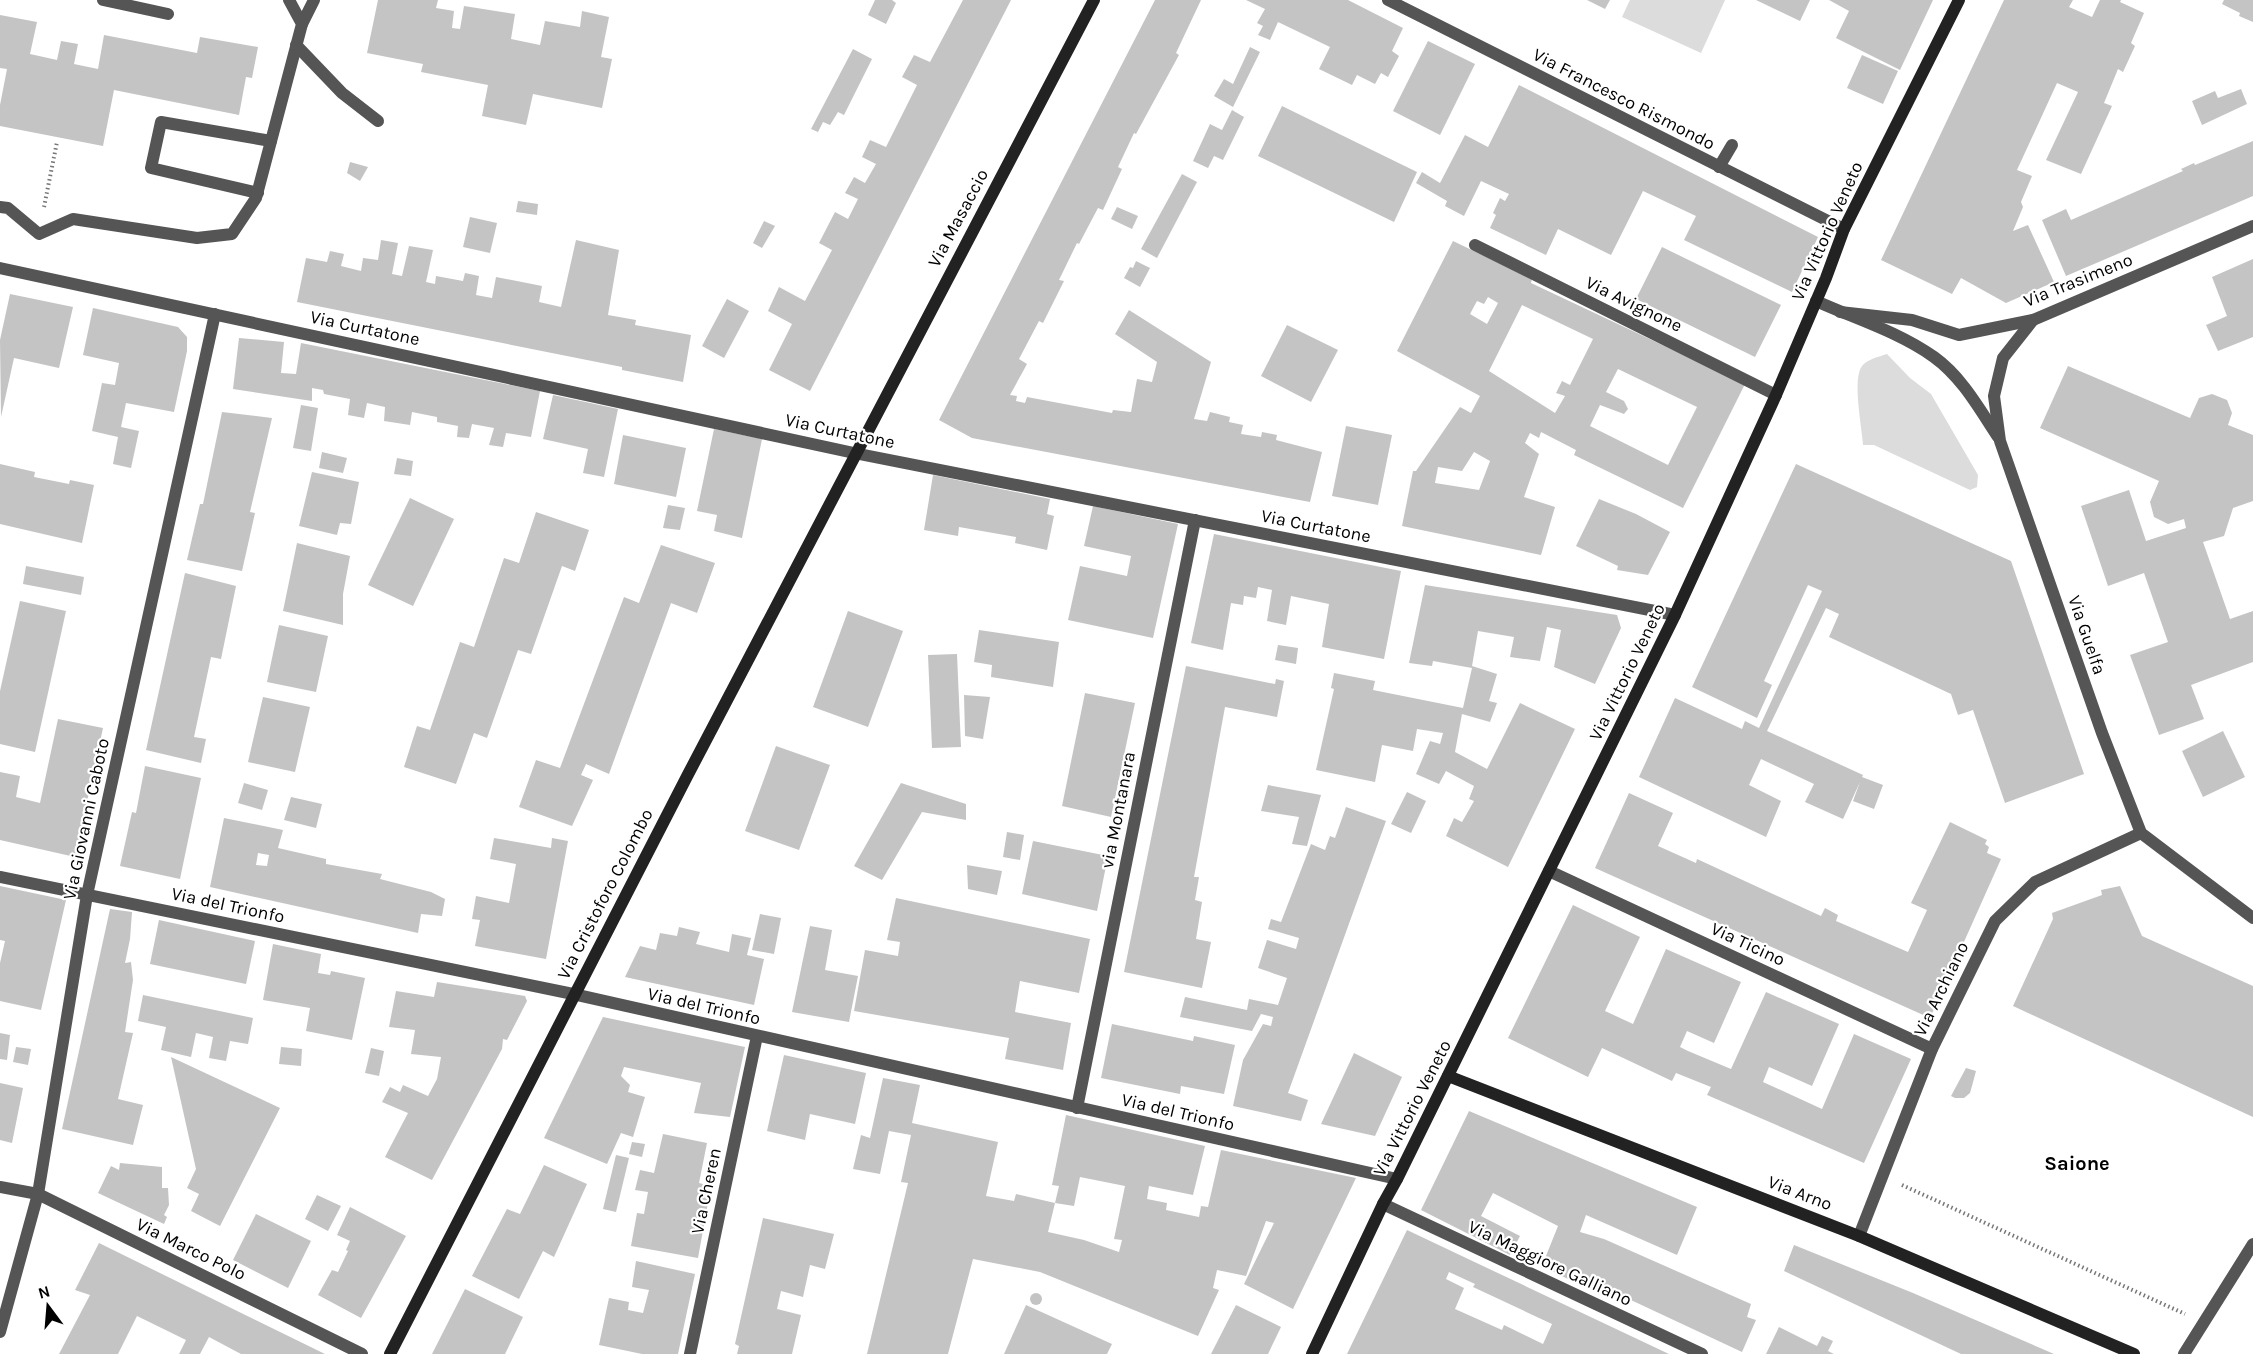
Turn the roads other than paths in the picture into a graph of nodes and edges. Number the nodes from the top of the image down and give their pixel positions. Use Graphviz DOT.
graph roads {
  1 [pos="103,0"];
  2 [pos="289,0"];
  3 [pos="314,0"];
  4 [pos="1094,0"];
  5 [pos="1388,0"];
  6 [pos="1959,0"];
  7 [pos="168,14"];
  8 [pos="302,24"];
  9 [pos="296,45"];
  10 [pos="378,121"];
  11 [pos="271,141"];
  12 [pos="1732,145"];
  13 [pos="1719,167"];
  14 [pos="258,193"];
  15 [pos="0,207"];
  16 [pos="2253,226"];
  17 [pos="1844,229"];
  18 [pos="1475,245"];
  19 [pos="0,268"];
  20 [pos="1816,301"];
  21 [pos="1840,312"];
  22 [pos="215,314"];
  23 [pos="2033,320"];
  24 [pos="1776,395"];
  25 [pos="2000,441"];
  26 [pos="854,453"];
  27 [pos="1195,520"];
  28 [pos="1675,615"];
  29 [pos="2141,833"];
  30 [pos="1549,871"];
  31 [pos="0,877"];
  32 [pos="87,895"];
  33 [pos="2253,918"];
  34 [pos="573,994"];
  35 [pos="757,1036"];
  36 [pos="1932,1049"];
  37 [pos="1448,1076"];
  38 [pos="1077,1108"];
  39 [pos="1397,1179"];
  40 [pos="0,1187"];
  41 [pos="38,1194"];
  42 [pos="1383,1204"];
  43 [pos="1859,1236"];
  44 [pos="2253,1244"];
  45 [pos="0,1332"];
  46 [pos="362,1354"];
  47 [pos="390,1354"];
  48 [pos="690,1354"];
  49 [pos="1312,1354"];
  50 [pos="1702,1354"];
  51 [pos="2134,1354"];
  52 [pos="2184,1354"];
  1 -- 7 [label="street"];
  2 -- 8 [label="street"];
  3 -- 8 [label="street"];
  4 -- 26 [label="main road, Via Masaccio"];
  5 -- 13 [label="street, Via Francesco Rismondo"];
  6 -- 17 [label="main road, Via Vittorio Veneto"];
  8 -- 9 [label="street"];
  9 -- 10 [label="street"];
  9 -- 11 [label="street"];
  11 -- 14 [label="street"];
  11 -- 14 [label="street"];
  12 -- 13 [label="street"];
  13 -- 17 [label="street, Via Francesco Rismondo"];
  14 -- 15 [label="street"];
  16 -- 23 [label="street, Via Trasimeno"];
  17 -- 20 [label="main road, Via Vittorio Veneto"];
  18 -- 24 [label="street, Via Avignone"];
  19 -- 22 [label="street, Via Curtatone"];
  20 -- 21 [label="street"];
  20 -- 24 [label="main road, Via Vittorio Veneto"];
  21 -- 23 [label="street, Via Trasimeno"];
  21 -- 25 [label="street"];
  22 -- 26 [label="street, Via Curtatone"];
  22 -- 32 [label="street, Via Giovanni Caboto"];
  23 -- 25 [label="street, Via Guelfa"];
  24 -- 28 [label="main road, Via Vittorio Veneto"];
  25 -- 29 [label="street, Via Guelfa"];
  26 -- 27 [label="street, Via Curtatone"];
  26 -- 34 [label="main road, Via Cristoforo Colombo"];
  27 -- 28 [label="street, Via Curtatone"];
  27 -- 38 [label="street, via Montanara"];
  28 -- 30 [label="main road, Via Vittorio Veneto"];
  29 -- 33 [label="street"];
  29 -- 36 [label="street, Via Archiano"];
  30 -- 36 [label="street, Via Ticino"];
  30 -- 37 [label="main road, Via Vittorio Veneto"];
  31 -- 32 [label="street, Via del Trionfo"];
  32 -- 34 [label="street, Via del Trionfo"];
  32 -- 41 [label="street, Via Giovanni Caboto"];
  34 -- 35 [label="street, Via del Trionfo"];
  34 -- 47 [label="main road, Via Cristoforo Colombo"];
  35 -- 38 [label="street, Via del Trionfo"];
  35 -- 48 [label="street, Via Cheren"];
  36 -- 43 [label="street, Via Archiano"];
  37 -- 39 [label="main road, Via Vittorio Veneto"];
  37 -- 43 [label="main road, Via Arno"];
  38 -- 39 [label="street, Via del Trionfo"];
  39 -- 42 [label="main road, Via Vittorio Veneto"];
  40 -- 41 [label="street, Via Marco Polo"];
  41 -- 45 [label="street, Via Giovanni Caboto"];
  41 -- 46 [label="street, Via Marco Polo"];
  42 -- 49 [label="main road, Via Vittorio Veneto"];
  42 -- 50 [label="street, Via Maggiore Galliano"];
  43 -- 51 [label="main road, Via Arno"];
  44 -- 52 [label="street"];
}
